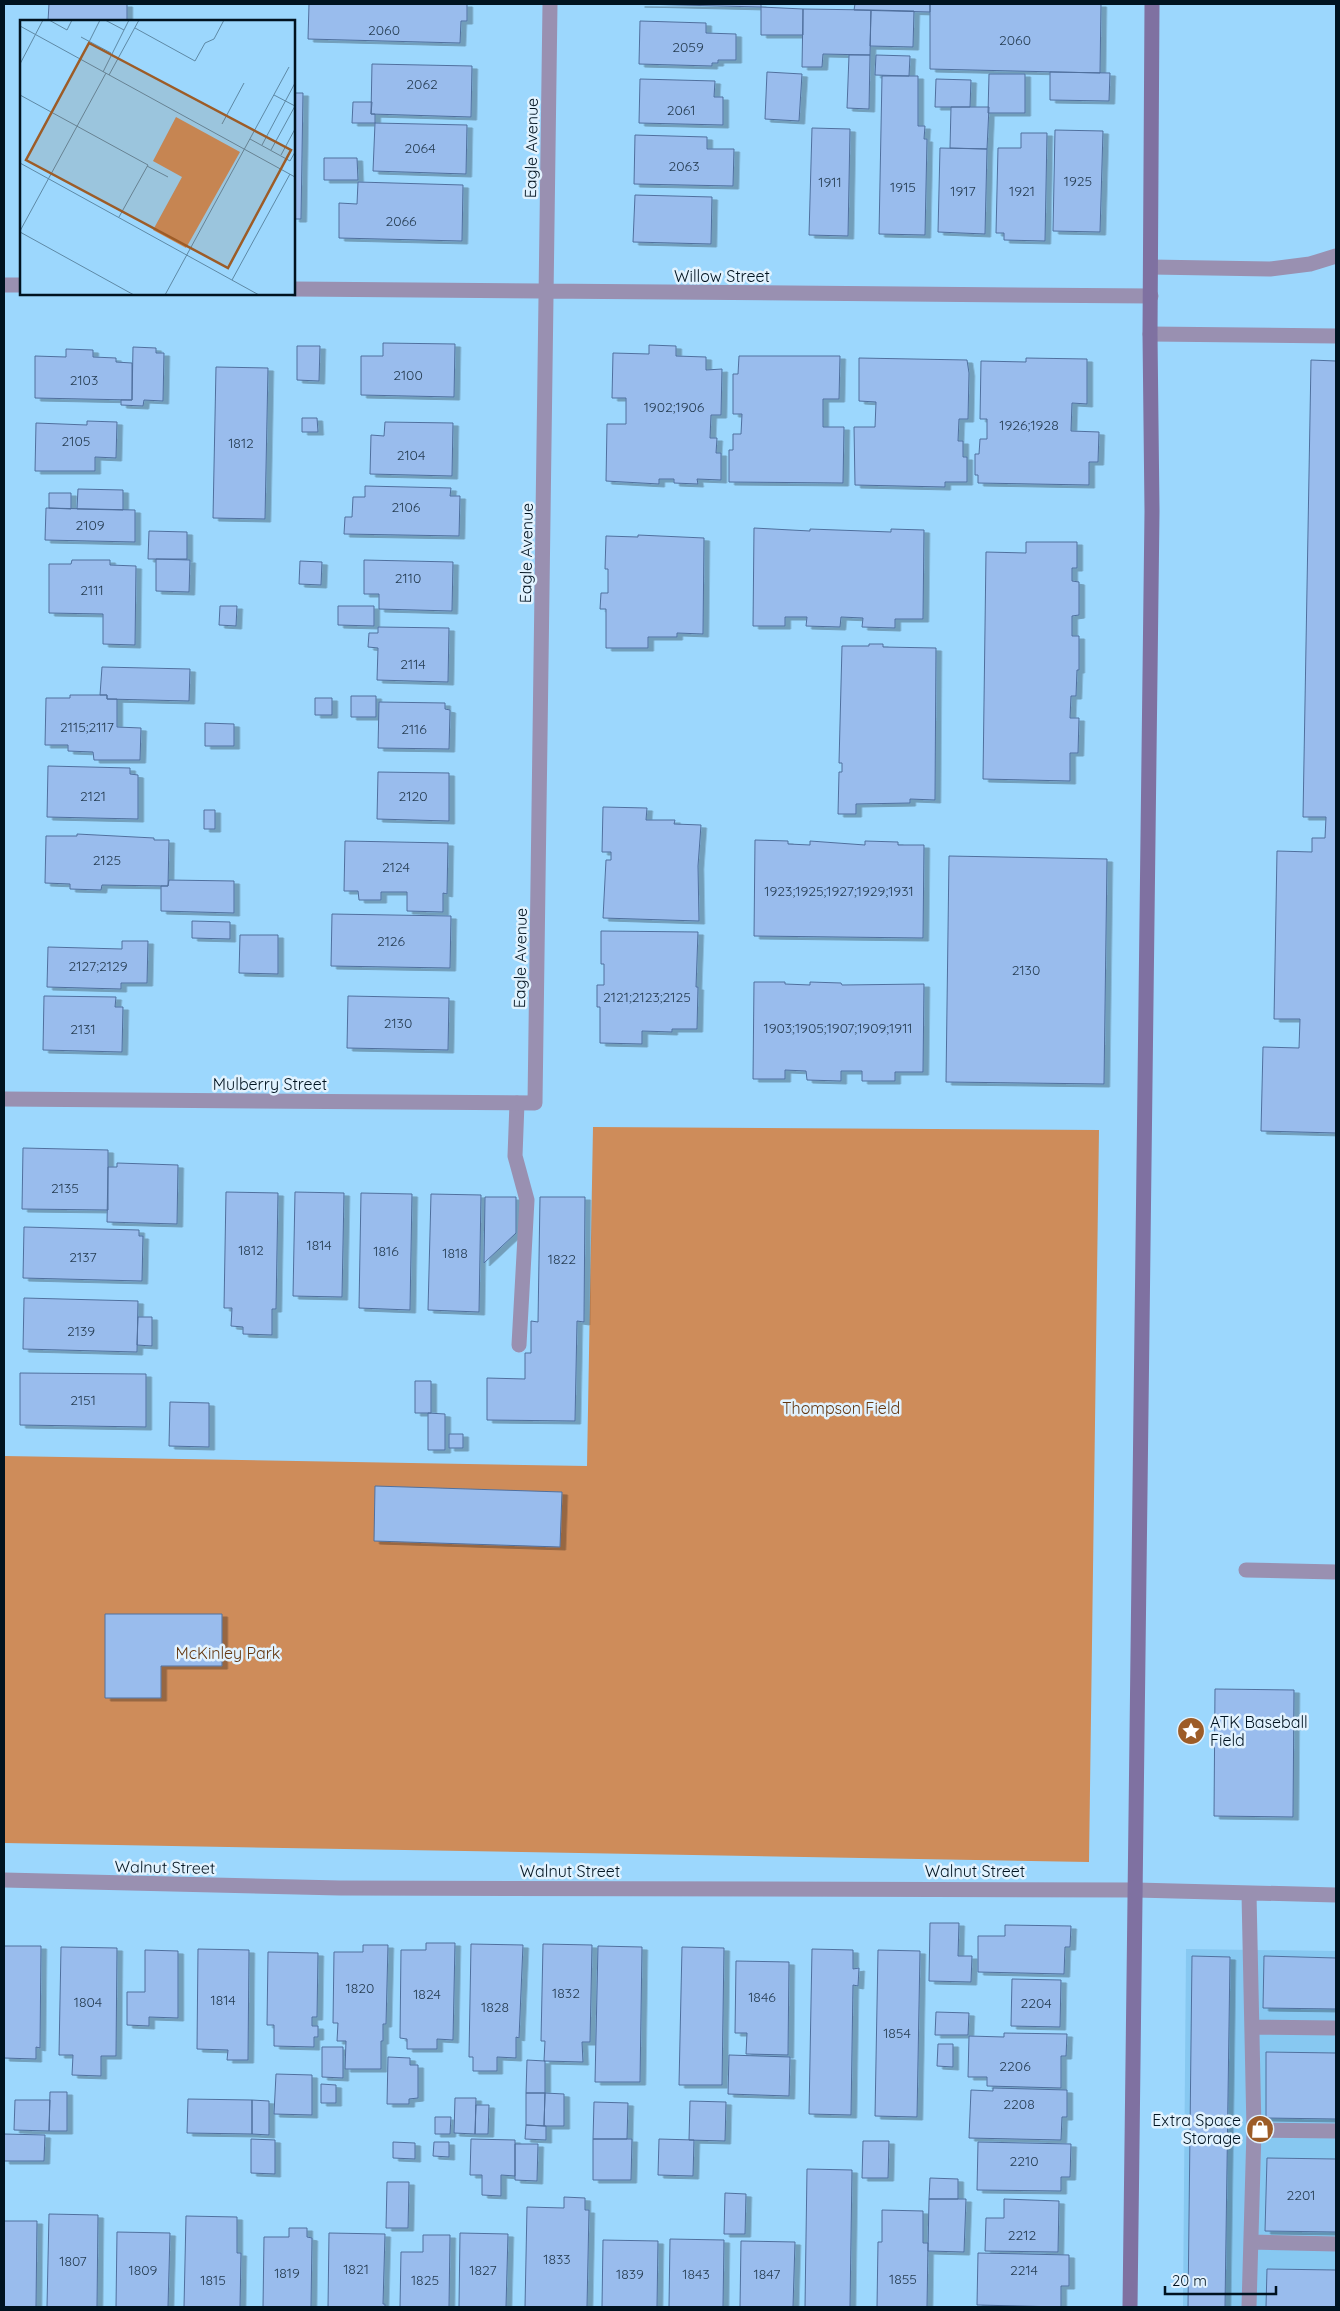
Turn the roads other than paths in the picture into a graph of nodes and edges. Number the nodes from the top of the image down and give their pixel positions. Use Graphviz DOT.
graph roads {
  1 [pos="550,4"];
  2 [pos="1152,4"];
  3 [pos="1336,256"];
  4 [pos="1151,267"];
  5 [pos="4,285"];
  6 [pos="20,285"];
  7 [pos="295,289"];
  8 [pos="547,292"];
  9 [pos="1151,296"];
  10 [pos="1150,334"];
  11 [pos="1336,336"];
  12 [pos="4,1099"];
  13 [pos="517,1103"];
  14 [pos="535,1103"];
  15 [pos="519,1345"];
  16 [pos="1246,1570"];
  17 [pos="1336,1572"];
  18 [pos="4,1880"];
  19 [pos="1136,1890"];
  20 [pos="1249,1894"];
  21 [pos="1336,1895"];
  22 [pos="1252,2027"];
  23 [pos="1336,2028"];
  24 [pos="1254,2130"];
  25 [pos="1336,2131"];
  26 [pos="1251,2242"];
  27 [pos="1336,2244"];
  28 [pos="1130,2307"];
  29 [pos="1249,2307"];
  1 -- 8 [label="street, Eagle Avenue"];
  2 -- 4 [label="street"];
  3 -- 4 [label="street"];
  4 -- 9 [label="street"];
  5 -- 6 [label="street"];
  7 -- 8 [label="street, Willow Street"];
  8 -- 9 [label="street, Willow Street"];
  8 -- 14 [label="street, Eagle Avenue"];
  9 -- 10 [label="street"];
  10 -- 11 [label="street"];
  10 -- 19 [label="street"];
  12 -- 13 [label="street, Mulberry Street"];
  13 -- 14 [label="street, Mulberry Street"];
  13 -- 15 [label="street"];
  16 -- 17 [label="street"];
  18 -- 19 [label="street, Walnut Street"];
  19 -- 20 [label="street, Walnut Street"];
  19 -- 28 [label="street"];
  20 -- 21 [label="street, Walnut Street"];
  20 -- 22 [label="street"];
  22 -- 23 [label="street"];
  22 -- 24 [label="street"];
  24 -- 25 [label="street"];
  24 -- 26 [label="street"];
  26 -- 27 [label="street"];
  26 -- 29 [label="street"];
}
